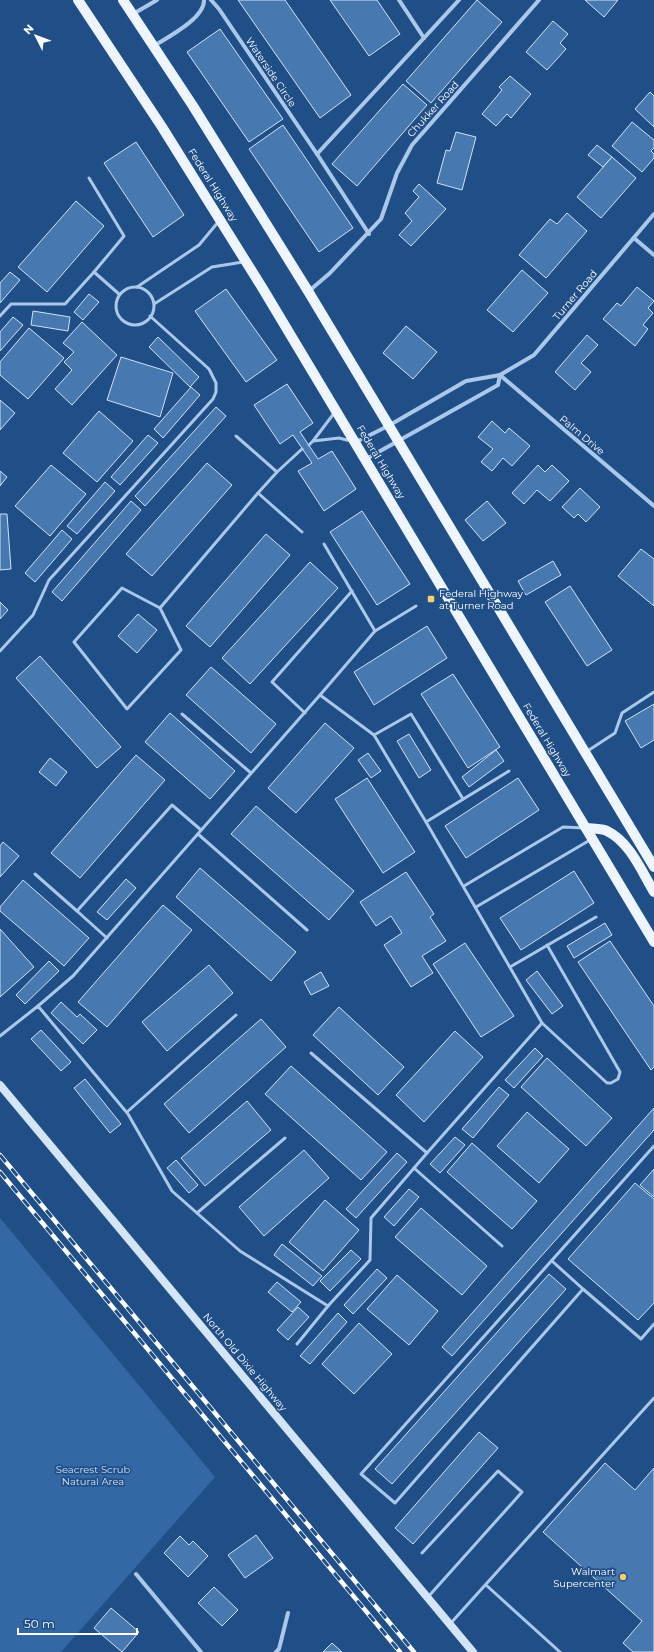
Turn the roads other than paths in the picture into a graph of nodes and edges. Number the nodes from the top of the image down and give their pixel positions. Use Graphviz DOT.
graph roads {
  1 [pos="78,0"];
  2 [pos="123,0"];
  3 [pos="157,0"];
  4 [pos="204,0"];
  5 [pos="210,0"];
  6 [pos="399,0"];
  7 [pos="459,0"];
  8 [pos="539,0"];
  9 [pos="133,14"];
  10 [pos="424,38"];
  11 [pos="154,46"];
  12 [pos="317,154"];
  13 [pos="89,178"];
  14 [pos="654,214"];
  15 [pos="221,220"];
  16 [pos="369,234"];
  17 [pos="634,238"];
  18 [pos="654,255"];
  19 [pos="246,261"];
  20 [pos="94,272"];
  21 [pos="136,287"];
  22 [pos="308,291"];
  23 [pos="119,294"];
  24 [pos="154,304"];
  25 [pos="0,316"];
  26 [pos="150,316"];
  27 [pos="500,376"];
  28 [pos="336,410"];
  29 [pos="388,426"];
  30 [pos="236,436"];
  31 [pos="313,442"];
  32 [pos="356,442"];
  33 [pos="398,442"];
  34 [pos="309,445"];
  35 [pos="302,449"];
  36 [pos="366,459"];
  37 [pos="277,472"];
  38 [pos="258,493"];
  39 [pos="654,506"];
  40 [pos="302,532"];
  41 [pos="324,544"];
  42 [pos="352,591"];
  43 [pos="416,606"];
  44 [pos="160,608"];
  45 [pos="375,631"];
  46 [pos="0,651"];
  47 [pos="654,692"];
  48 [pos="320,695"];
  49 [pos="305,713"];
  50 [pos="182,714"];
  51 [pos="374,735"];
  52 [pos="585,752"];
  53 [pos="509,771"];
  54 [pos="251,773"];
  55 [pos="463,799"];
  56 [pos="426,822"];
  57 [pos="586,828"];
  58 [pos="201,830"];
  59 [pos="198,834"];
  60 [pos="592,839"];
  61 [pos="654,867"];
  62 [pos="34,874"];
  63 [pos="464,886"];
  64 [pos="654,892"];
  65 [pos="476,907"];
  66 [pos="77,911"];
  67 [pos="596,916"];
  68 [pos="307,930"];
  69 [pos="107,938"];
  70 [pos="654,942"];
  71 [pos="547,945"];
  72 [pos="510,967"];
  73 [pos="38,1006"];
  74 [pos="236,1015"];
  75 [pos="542,1024"];
  76 [pos="0,1036"];
  77 [pos="311,1053"];
  78 [pos="0,1085"];
  79 [pos="127,1112"];
  80 [pos="285,1138"];
  81 [pos="654,1146"];
  82 [pos="427,1153"];
  83 [pos="414,1168"];
  84 [pos="197,1213"];
  85 [pos="502,1246"];
  86 [pos="552,1260"];
  87 [pos="584,1289"];
  88 [pos="328,1306"];
  89 [pos="654,1324"];
  90 [pos="297,1344"];
  91 [pos="654,1398"];
  92 [pos="422,1553"];
  93 [pos="136,1574"];
  94 [pos="486,1584"];
  95 [pos="428,1597"];
  96 [pos="288,1613"];
  97 [pos="450,1624"];
  98 [pos="201,1652"];
  99 [pos="276,1652"];
  100 [pos="473,1652"];
  101 [pos="560,1652"];
  1 -- 15 [label="main road, Federal Highway"];
  2 -- 9 [label="main road"];
  3 -- 9 [label="street"];
  4 -- 11 [label="street"];
  5 -- 12 [label="street, Waterside Circle"];
  6 -- 10 [label="street"];
  7 -- 10 [label="street"];
  8 -- 16 [label="street, Chukker Road"];
  9 -- 11 [label="main road"];
  10 -- 12 [label="street"];
  11 -- 22 [label="main road"];
  12 -- 16 [label="street, Waterside Circle"];
  13 -- 20 [label="lane"];
  14 -- 17 [label="street, Turner Road"];
  15 -- 19 [label="main road, Federal Highway"];
  15 -- 21 [label="lane"];
  16 -- 22 [label="street, Chukker Road"];
  17 -- 18 [label="street"];
  17 -- 27 [label="street, Turner Road"];
  19 -- 24 [label="lane"];
  19 -- 28 [label="main road, Federal Highway"];
  20 -- 23 [label="lane"];
  20 -- 25 [label="lane"];
  21 -- 23 [label="lane"];
  21 -- 24 [label="lane"];
  22 -- 29 [label="main road"];
  23 -- 26 [label="lane"];
  24 -- 26 [label="lane"];
  26 -- 46 [label="lane"];
  27 -- 29 [label="street, Turner Road"];
  27 -- 33 [label="street, Turner Road"];
  27 -- 39 [label="street, Palm Drive"];
  28 -- 31 [label="lane"];
  28 -- 32 [label="main road, Federal Highway"];
  29 -- 32 [label="street, Turner Road"];
  29 -- 33 [label="main road"];
  30 -- 37 [label="lane"];
  31 -- 32 [label="lane"];
  31 -- 34 [label="lane"];
  32 -- 36 [label="main road, Federal Highway"];
  33 -- 36 [label="street, Turner Road"];
  33 -- 52 [label="main road"];
  35 -- 37 [label="lane"];
  36 -- 57 [label="main road, Federal Highway"];
  37 -- 38 [label="lane"];
  38 -- 40 [label="lane"];
  38 -- 44 [label="lane"];
  41 -- 42 [label="lane"];
  42 -- 45 [label="lane"];
  42 -- 49 [label="lane"];
  43 -- 45 [label="lane"];
  44 -- 44 [label="lane"];
  45 -- 48 [label="lane"];
  47 -- 52 [label="lane"];
  48 -- 49 [label="lane"];
  48 -- 51 [label="lane"];
  49 -- 54 [label="lane"];
  50 -- 54 [label="lane"];
  51 -- 55 [label="lane"];
  51 -- 56 [label="lane"];
  52 -- 61 [label="main road"];
  53 -- 55 [label="lane"];
  54 -- 58 [label="lane"];
  55 -- 56 [label="lane"];
  56 -- 63 [label="lane"];
  57 -- 60 [label="main road, Federal Highway"];
  57 -- 63 [label="lane"];
  57 -- 64 [label="main road"];
  58 -- 59 [label="lane"];
  58 -- 66 [label="lane"];
  59 -- 68 [label="lane"];
  59 -- 69 [label="lane"];
  60 -- 65 [label="lane"];
  60 -- 70 [label="main road, Federal Highway"];
  62 -- 66 [label="lane"];
  63 -- 65 [label="lane"];
  65 -- 72 [label="lane"];
  66 -- 69 [label="lane"];
  67 -- 71 [label="lane"];
  69 -- 73 [label="lane"];
  71 -- 72 [label="lane"];
  71 -- 75 [label="lane"];
  72 -- 75 [label="lane"];
  73 -- 76 [label="lane"];
  73 -- 79 [label="lane"];
  74 -- 79 [label="lane"];
  75 -- 82 [label="lane"];
  77 -- 82 [label="lane"];
  78 -- 95 [label="street, North Old Dixie Highway"];
  79 -- 84 [label="lane"];
  80 -- 84 [label="lane"];
  81 -- 86 [label="lane"];
  82 -- 83 [label="lane"];
  83 -- 85 [label="lane"];
  83 -- 88 [label="lane"];
  84 -- 88 [label="lane"];
  86 -- 87 [label="lane"];
  86 -- 87 [label="lane"];
  87 -- 89 [label="lane"];
  88 -- 90 [label="lane"];
  91 -- 94 [label="lane"];
  92 -- 95 [label="lane"];
  93 -- 98 [label="street"];
  94 -- 97 [label="lane"];
  94 -- 101 [label="lane"];
  95 -- 97 [label="street, North Old Dixie Highway"];
  96 -- 99 [label="street"];
  97 -- 100 [label="street, North Old Dixie Highway"];
}
